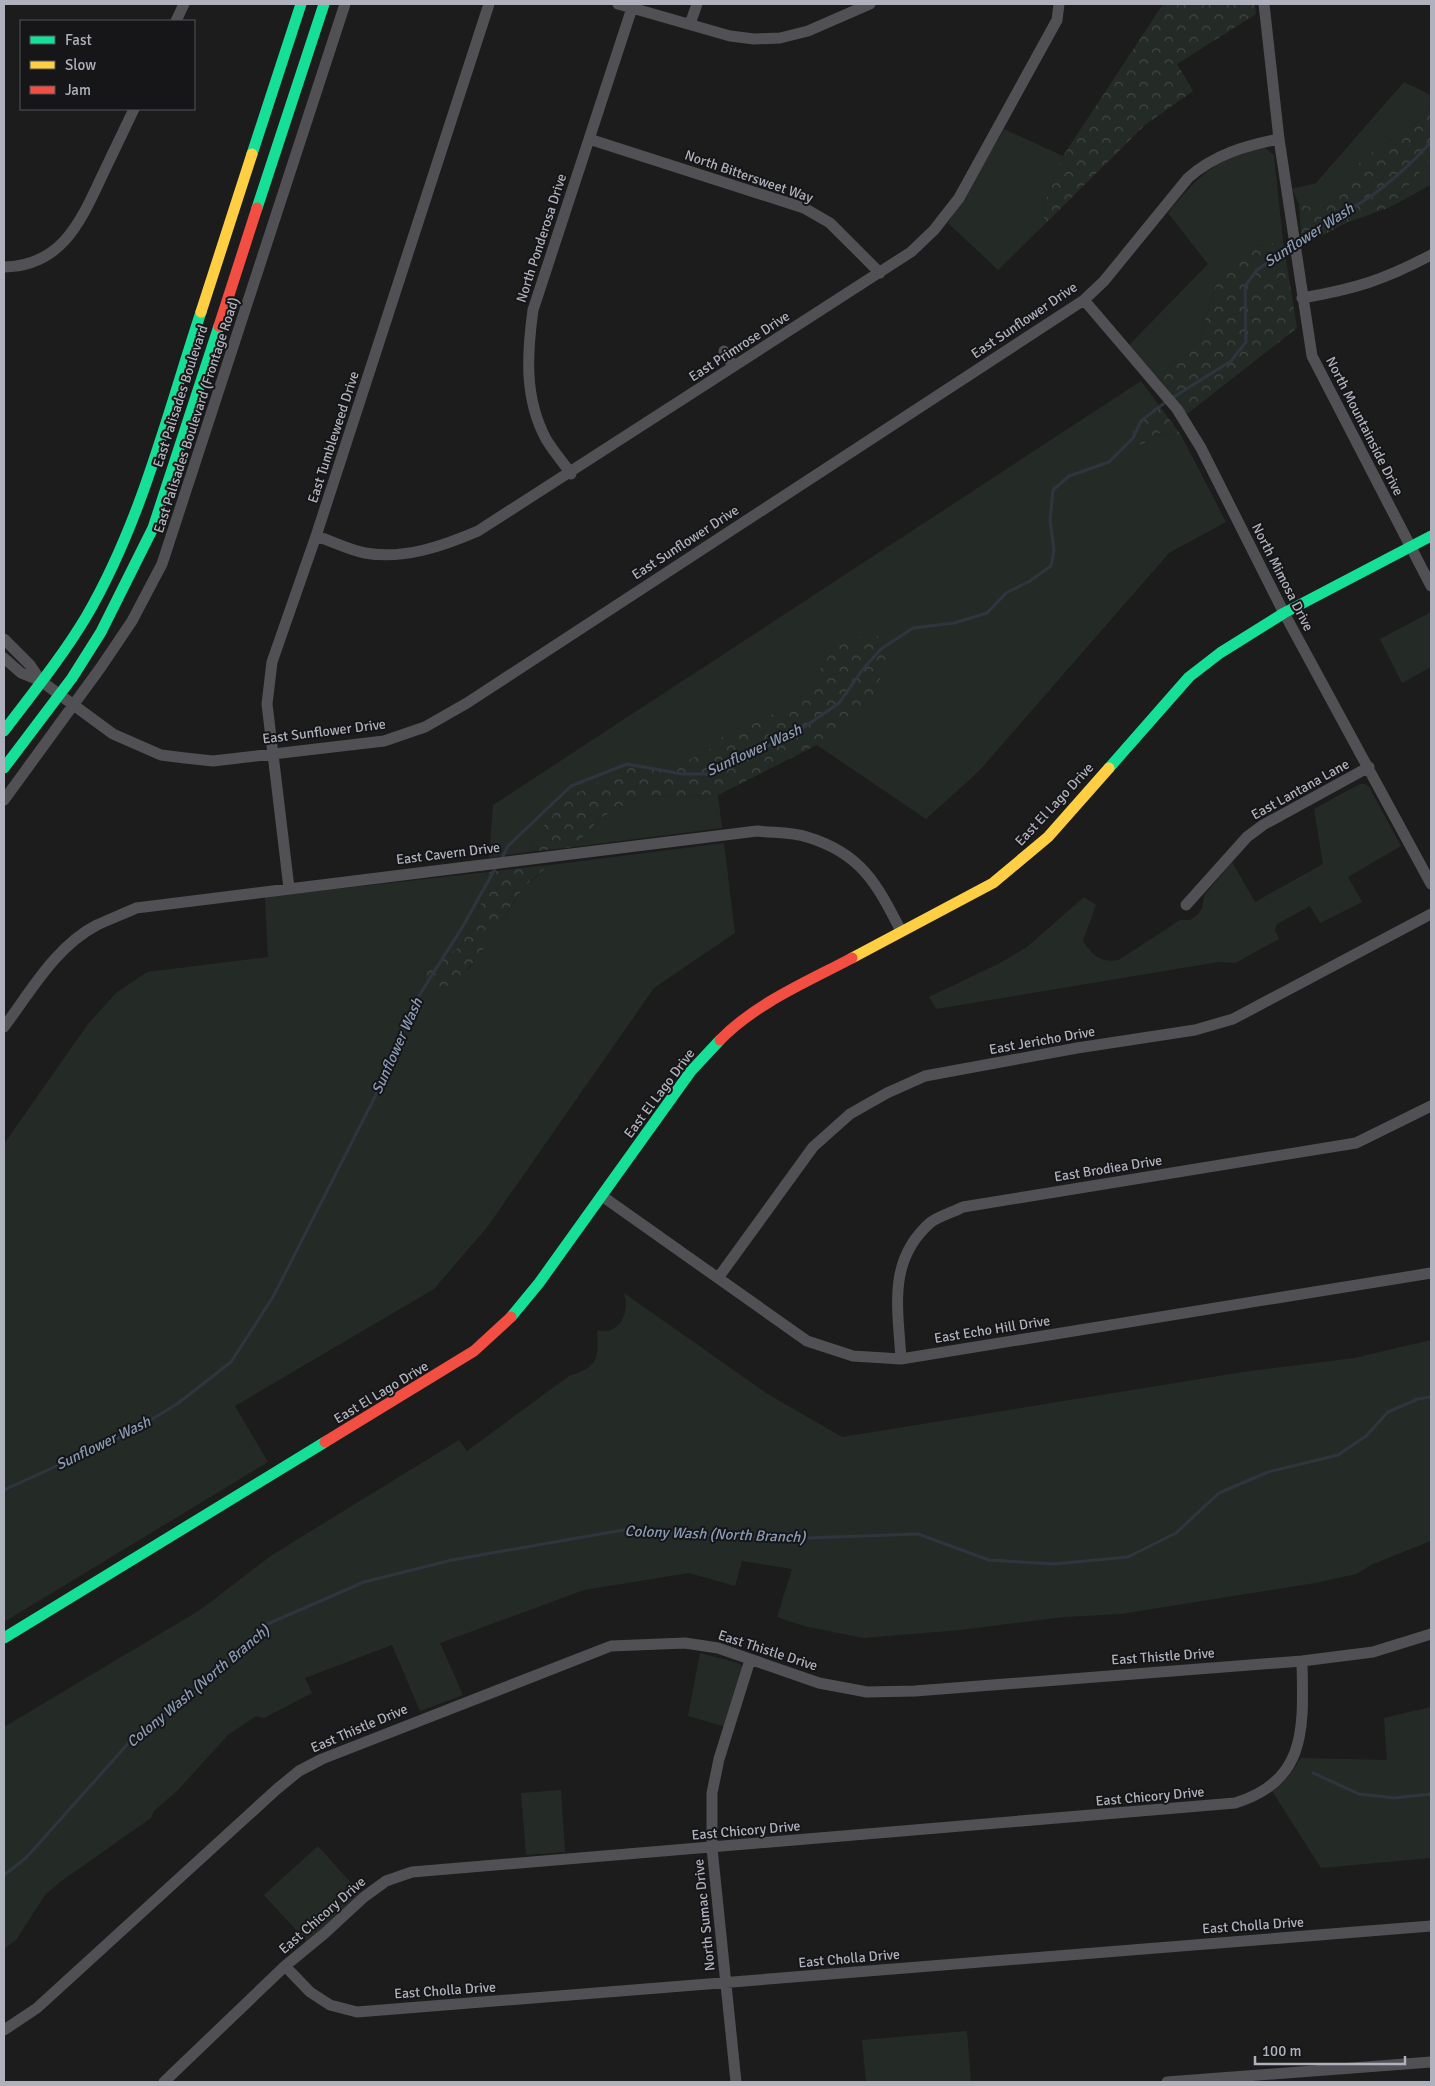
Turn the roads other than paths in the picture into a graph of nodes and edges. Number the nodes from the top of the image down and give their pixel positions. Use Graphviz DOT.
graph roads {
  1 [pos="184,4"];
  2 [pos="301,4"];
  3 [pos="324,4"];
  4 [pos="345,4"];
  5 [pos="489,4"];
  6 [pos="618,4"];
  7 [pos="696,4"];
  8 [pos="870,4"];
  9 [pos="1059,4"];
  10 [pos="1264,4"];
  11 [pos="632,8"];
  12 [pos="176,20"];
  13 [pos="690,24"];
  14 [pos="134,110"];
  15 [pos="1279,138"];
  16 [pos="589,139"];
  17 [pos="1431,255"];
  18 [pos="4,267"];
  19 [pos="880,273"];
  20 [pos="1302,298"];
  21 [pos="1084,300"];
  22 [pos="724,351"];
  23 [pos="733,366"];
  24 [pos="570,474"];
  25 [pos="316,536"];
  26 [pos="1431,536"];
  27 [pos="1411,547"];
  28 [pos="1431,586"];
  29 [pos="1284,613"];
  30 [pos="4,639"];
  31 [pos="4,658"];
  32 [pos="41,681"];
  33 [pos="58,694"];
  34 [pos="74,705"];
  35 [pos="4,731"];
  36 [pos="272,753"];
  37 [pos="1369,767"];
  38 [pos="4,768"];
  39 [pos="4,800"];
  40 [pos="1431,884"];
  41 [pos="289,888"];
  42 [pos="1186,905"];
  43 [pos="1431,914"];
  44 [pos="901,931"];
  45 [pos="4,1027"];
  46 [pos="1431,1106"];
  47 [pos="602,1196"];
  48 [pos="1431,1273"];
  49 [pos="718,1278"];
  50 [pos="901,1359"];
  51 [pos="1431,1634"];
  52 [pos="4,1638"];
  53 [pos="750,1660"];
  54 [pos="1302,1661"];
  55 [pos="712,1848"];
  56 [pos="1431,1926"];
  57 [pos="285,1966"];
  58 [pos="726,1983"];
  59 [pos="4,2030"];
  60 [pos="1431,2062"];
  61 [pos="164,2082"];
  62 [pos="736,2082"];
  63 [pos="1167,2082"];
  1 -- 12 [label="street"];
  2 -- 32 [label="street, East Palisades Boulevard"];
  3 -- 33 [label="street, East Palisades Boulevard"];
  4 -- 34 [label="street, East Palisades Boulevard (Frontage Road)"];
  5 -- 25 [label="street, East Tumbleweed Drive"];
  6 -- 11 [label="street"];
  7 -- 13 [label="street"];
  8 -- 13 [label="street"];
  9 -- 19 [label="street, East Primrose Drive"];
  10 -- 15 [label="street, North Mountainside Drive"];
  11 -- 13 [label="street"];
  11 -- 16 [label="street, North Ponderosa Drive"];
  14 -- 18 [label="street"];
  15 -- 20 [label="street, North Mountainside Drive"];
  15 -- 21 [label="street, East Sunflower Drive"];
  16 -- 19 [label="street, North Bittersweet Way"];
  16 -- 24 [label="street, North Ponderosa Drive"];
  17 -- 20 [label="street"];
  19 -- 23 [label="street, East Primrose Drive"];
  20 -- 27 [label="street, North Mountainside Drive"];
  21 -- 29 [label="street, North Mimosa Drive"];
  21 -- 36 [label="street, East Sunflower Drive"];
  22 -- 23 [label="street"];
  23 -- 24 [label="street, East Primrose Drive"];
  24 -- 25 [label="street, East Primrose Drive"];
  25 -- 36 [label="street, East Tumbleweed Drive"];
  26 -- 27 [label="street, East El Lago Drive"];
  27 -- 28 [label="street, North Mountainside Drive"];
  27 -- 29 [label="street, East El Lago Drive"];
  29 -- 37 [label="street, North Mimosa Drive"];
  29 -- 44 [label="street, East El Lago Drive"];
  30 -- 32 [label="street"];
  31 -- 32 [label="street"];
  32 -- 33 [label="street, East Sunflower Drive"];
  32 -- 35 [label="street, East Palisades Boulevard"];
  33 -- 34 [label="street, East Sunflower Drive"];
  33 -- 38 [label="street, East Palisades Boulevard"];
  34 -- 36 [label="street, East Sunflower Drive"];
  34 -- 39 [label="street, East Palisades Boulevard (Frontage Road)"];
  36 -- 41 [label="street, East Tumbleweed Drive"];
  37 -- 40 [label="street, North Mimosa Drive"];
  37 -- 42 [label="street, East Lantana Lane"];
  41 -- 44 [label="street, East Cavern Drive"];
  41 -- 45 [label="street, East Cavern Drive"];
  43 -- 49 [label="street, East Jericho Drive"];
  44 -- 47 [label="street, East El Lago Drive"];
  46 -- 50 [label="street, East Brodiea Drive"];
  47 -- 49 [label="street, East Echo Hill Drive"];
  47 -- 52 [label="street, East El Lago Drive"];
  48 -- 50 [label="street, East Echo Hill Drive"];
  49 -- 50 [label="street, East Echo Hill Drive"];
  51 -- 54 [label="street, East Thistle Drive"];
  53 -- 54 [label="street, East Thistle Drive"];
  53 -- 55 [label="street, North Sumac Drive"];
  53 -- 59 [label="street, East Thistle Drive"];
  54 -- 55 [label="street, East Chicory Drive"];
  55 -- 57 [label="street, East Chicory Drive"];
  55 -- 58 [label="street, North Sumac Drive"];
  56 -- 58 [label="street, East Cholla Drive"];
  57 -- 58 [label="street, East Cholla Drive"];
  57 -- 61 [label="street, East Chicory Drive"];
  58 -- 62 [label="street, North Sumac Drive"];
  60 -- 63 [label="street"];
}
